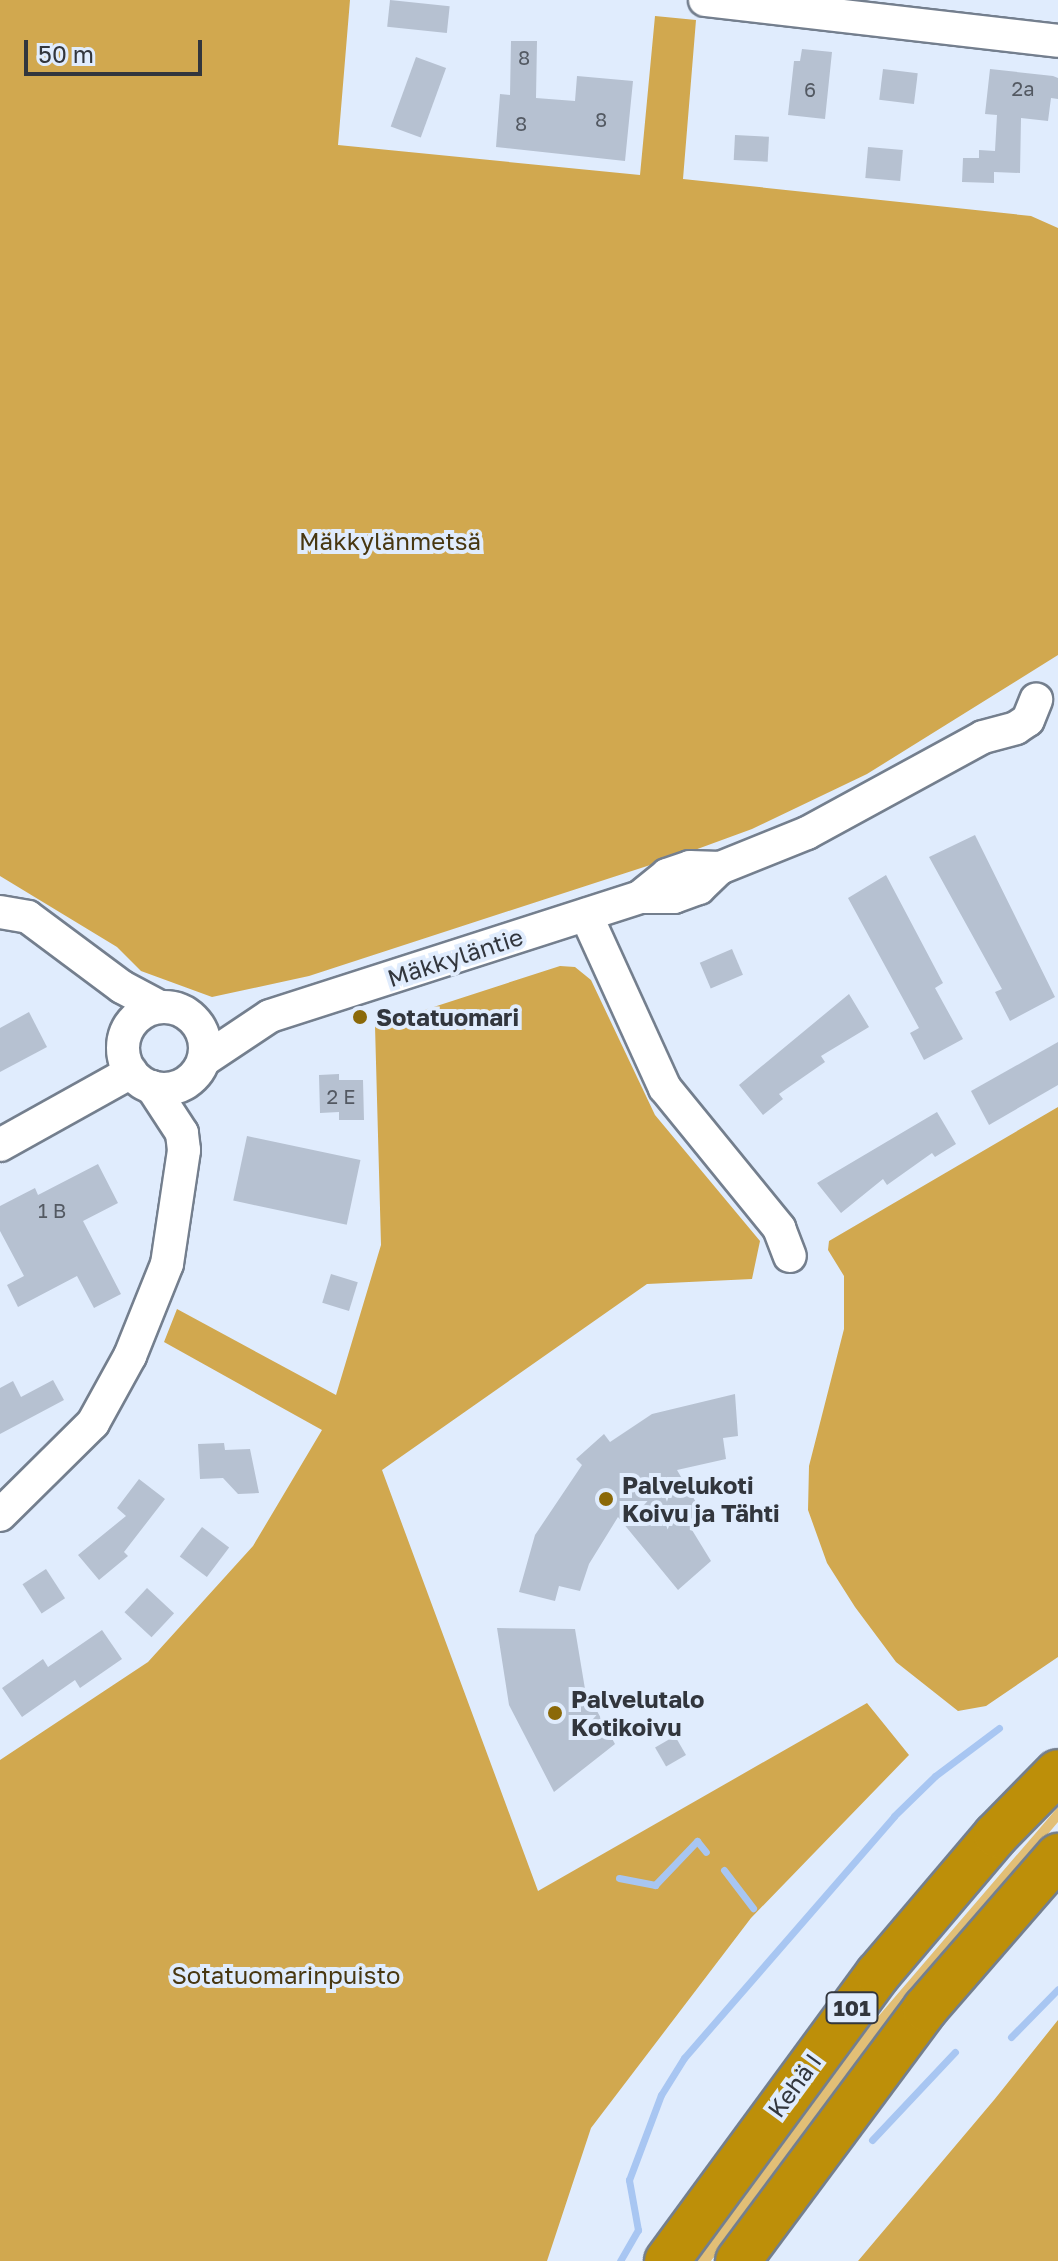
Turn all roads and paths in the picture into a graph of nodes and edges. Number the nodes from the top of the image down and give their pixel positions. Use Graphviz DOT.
graph roads {
  1 [pos="705,0"];
  2 [pos="1058,41"];
  3 [pos="1047,693"];
  4 [pos="3,914"];
  5 [pos="586,915"];
  6 [pos="160,1007"];
  7 [pos="270,1016"];
  8 [pos="192,1017"];
  9 [pos="126,1033"];
  10 [pos="201,1066"];
  11 [pos="141,1080"];
  12 [pos="182,1133"];
  13 [pos="0,1145"];
  14 [pos="790,1256"];
  15 [pos="0,1515"];
  16 [pos="1058,1772"];
  17 [pos="1058,1856"];
  18 [pos="667,2261"];
  19 [pos="738,2261"];
  1 -- 2 [label="street"];
  3 -- 5 [label="street, Mäkkyläntie"];
  4 -- 6 [label="street"];
  4 -- 9 [label="street"];
  5 -- 7 [label="street, Mäkkyläntie"];
  5 -- 14 [label="street"];
  6 -- 8 [label="street"];
  6 -- 9 [label="street"];
  7 -- 8 [label="street, Mäkkyläntie"];
  7 -- 10 [label="street, Mäkkyläntie"];
  8 -- 10 [label="street"];
  9 -- 11 [label="street"];
  10 -- 11 [label="street"];
  10 -- 12 [label="street"];
  11 -- 12 [label="street"];
  11 -- 13 [label="street"];
  12 -- 15 [label="street"];
  16 -- 18 [label="highway, Kehä I / 101"];
  17 -- 19 [label="highway, 101"];
}
